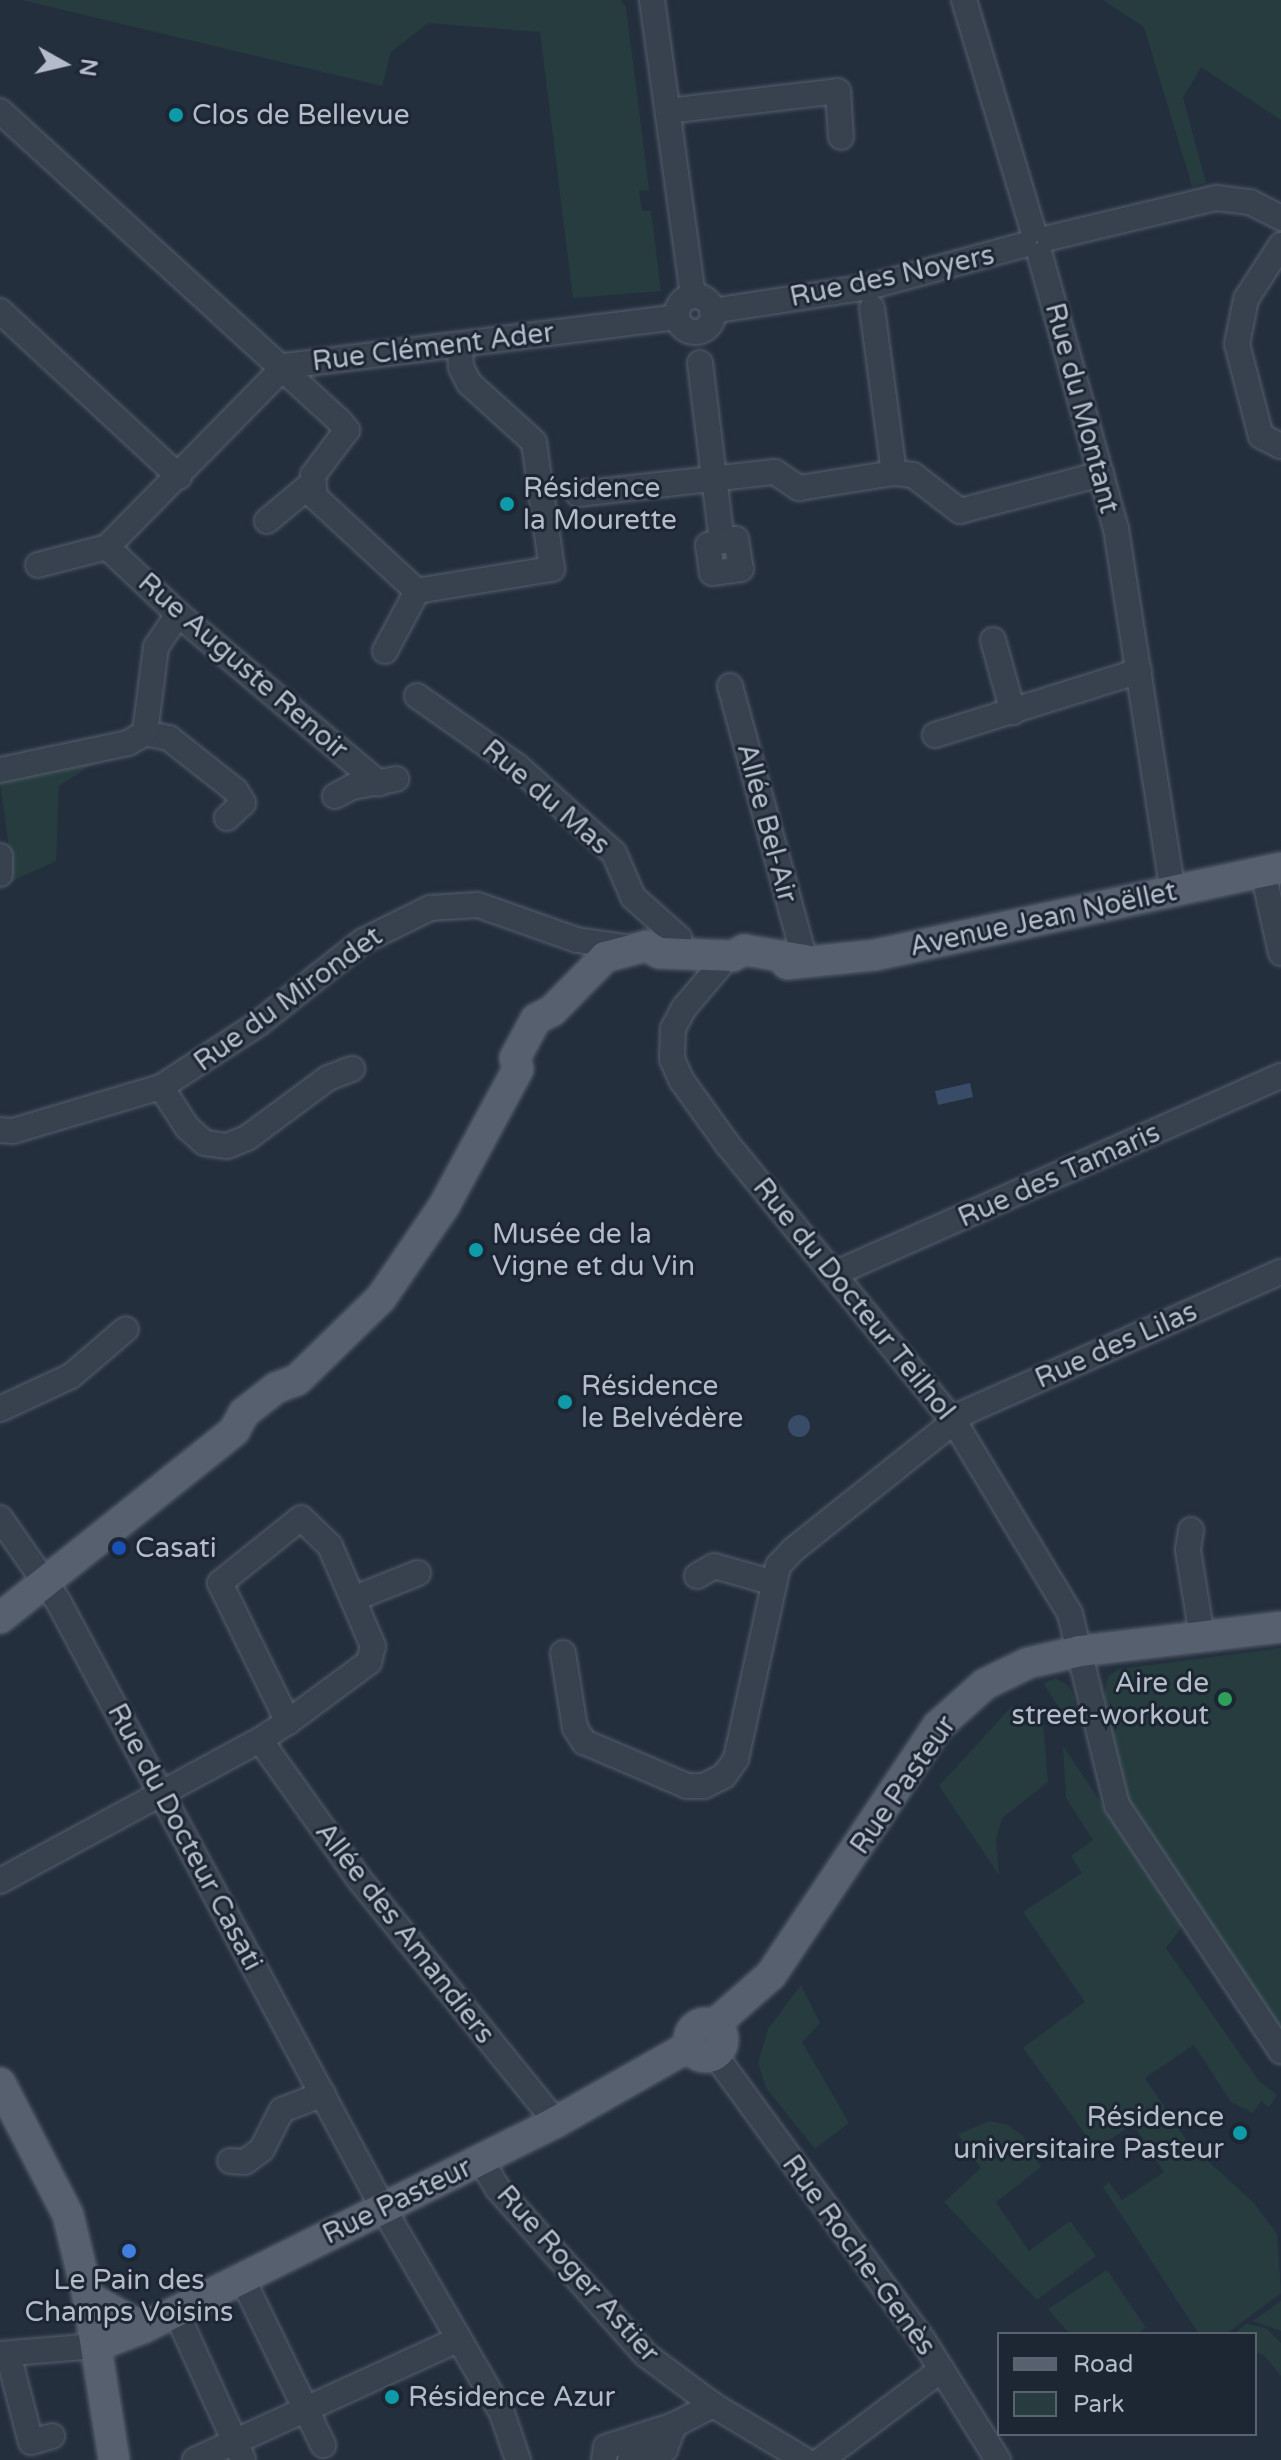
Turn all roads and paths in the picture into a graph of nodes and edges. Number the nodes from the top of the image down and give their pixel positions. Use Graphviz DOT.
graph roads {
  1 [pos="652,0"];
  2 [pos="964,0"];
  3 [pos="0,111"];
  4 [pos="668,111"];
  5 [pos="841,137"];
  6 [pos="1281,218"];
  7 [pos="1037,242"];
  8 [pos="1281,245"];
  9 [pos="703,304"];
  10 [pos="872,308"];
  11 [pos="0,311"];
  12 [pos="460,345"];
  13 [pos="700,363"];
  14 [pos="285,366"];
  15 [pos="1281,446"];
  16 [pos="894,473"];
  17 [pos="1101,474"];
  18 [pos="179,477"];
  19 [pos="714,478"];
  20 [pos="310,485"];
  21 [pos="578,494"];
  22 [pos="267,521"];
  23 [pos="107,547"];
  24 [pos="38,565"];
  25 [pos="727,572"];
  26 [pos="417,591"];
  27 [pos="178,614"];
  28 [pos="993,640"];
  29 [pos="385,651"];
  30 [pos="1139,671"];
  31 [pos="730,686"];
  32 [pos="417,696"];
  33 [pos="1013,712"];
  34 [pos="145,733"];
  35 [pos="935,735"];
  36 [pos="0,770"];
  37 [pos="335,796"];
  38 [pos="235,810"];
  39 [pos="0,856"];
  40 [pos="0,874"];
  41 [pos="1271,878"];
  42 [pos="1173,891"];
  43 [pos="577,940"];
  44 [pos="657,951"];
  45 [pos="1281,953"];
  46 [pos="724,955"];
  47 [pos="805,960"];
  48 [pos="599,969"];
  49 [pos="352,1069"];
  50 [pos="1281,1076"];
  51 [pos="161,1087"];
  52 [pos="0,1130"];
  53 [pos="1281,1272"];
  54 [pos="836,1273"];
  55 [pos="126,1329"];
  56 [pos="0,1409"];
  57 [pos="955,1423"];
  58 [pos="0,1518"];
  59 [pos="1191,1530"];
  60 [pos="418,1573"];
  61 [pos="697,1576"];
  62 [pos="46,1582"];
  63 [pos="774,1583"];
  64 [pos="353,1599"];
  65 [pos="0,1618"];
  66 [pos="1281,1627"];
  67 [pos="1202,1636"];
  68 [pos="1080,1651"];
  69 [pos="563,1653"];
  70 [pos="288,1722"];
  71 [pos="260,1740"];
  72 [pos="162,1793"];
  73 [pos="0,1881"];
  74 [pos="706,2042"];
  75 [pos="1281,2051"];
  76 [pos="0,2083"];
  77 [pos="323,2094"];
  78 [pos="556,2122"];
  79 [pos="480,2159"];
  80 [pos="230,2161"];
  81 [pos="383,2208"];
  82 [pos="242,2278"];
  83 [pos="88,2297"];
  84 [pos="176,2312"];
  85 [pos="143,2328"];
  86 [pos="459,2339"];
  87 [pos="96,2346"];
  88 [pos="4,2354"];
  89 [pos="942,2369"];
  90 [pos="713,2405"];
  91 [pos="307,2411"];
  92 [pos="674,2425"];
  93 [pos="52,2436"];
  94 [pos="323,2445"];
  95 [pos="239,2451"];
  96 [pos="114,2460"];
  97 [pos="195,2460"];
  98 [pos="518,2460"];
  99 [pos="604,2460"];
  100 [pos="630,2460"];
  101 [pos="805,2460"];
  102 [pos="821,2460"];
  103 [pos="998,2460"];
  1 -- 4 [label="street"];
  2 -- 7 [label="street, Rue du Montant"];
  3 -- 14 [label="street, Rue Clément Ader"];
  4 -- 5 [label="street"];
  4 -- 9 [label="street"];
  6 -- 7 [label="street, Rue des Noyers"];
  7 -- 9 [label="street, Rue des Noyers"];
  7 -- 17 [label="street, Rue du Montant"];
  8 -- 15 [label="street"];
  9 -- 12 [label="street, Rue Clément Ader"];
  10 -- 16 [label="street"];
  11 -- 18 [label="street"];
  12 -- 14 [label="street, Rue Clément Ader"];
  12 -- 26 [label="street"];
  13 -- 19 [label="street"];
  14 -- 18 [label="street"];
  14 -- 20 [label="street"];
  16 -- 17 [label="street"];
  16 -- 19 [label="street"];
  17 -- 30 [label="street, Rue du Montant"];
  18 -- 23 [label="street"];
  19 -- 21 [label="street"];
  19 -- 25 [label="street"];
  20 -- 22 [label="street"];
  20 -- 26 [label="street"];
  23 -- 24 [label="street"];
  23 -- 27 [label="street, Rue Auguste Renoir"];
  26 -- 29 [label="street"];
  27 -- 34 [label="street"];
  27 -- 37 [label="street, Rue Auguste Renoir"];
  28 -- 33 [label="street"];
  30 -- 33 [label="street"];
  30 -- 42 [label="street, Rue du Montant"];
  31 -- 47 [label="street, Allée Bel-Air"];
  32 -- 44 [label="street, Rue du Mas"];
  33 -- 35 [label="street"];
  34 -- 36 [label="street"];
  34 -- 38 [label="street"];
  39 -- 40 [label="street"];
  41 -- 42 [label="main road, Avenue Jean Noëllet"];
  41 -- 45 [label="street"];
  42 -- 47 [label="main road, Avenue Jean Noëllet"];
  43 -- 44 [label="street, Rue du Mirondet"];
  43 -- 48 [label="street"];
  43 -- 51 [label="street, Rue du Mirondet"];
  44 -- 46 [label="main road, Avenue Jean Noëllet"];
  44 -- 48 [label="main road, Avenue Jean Noëllet"];
  46 -- 47 [label="main road, Avenue Jean Noëllet"];
  46 -- 54 [label="street, Rue du Docteur Teilhol"];
  48 -- 62 [label="main road"];
  49 -- 51 [label="street"];
  50 -- 54 [label="street, Rue des Tamaris"];
  51 -- 52 [label="street, Rue du Mirondet"];
  53 -- 57 [label="street, Rue des Lilas"];
  54 -- 57 [label="street, Rue du Docteur Teilhol"];
  55 -- 56 [label="street"];
  57 -- 63 [label="street, Rue des Lilas"];
  57 -- 68 [label="street, Rue du Docteur Teilhol"];
  58 -- 62 [label="street, Rue du Docteur Casati"];
  59 -- 67 [label="street"];
  60 -- 64 [label="street"];
  61 -- 63 [label="street"];
  62 -- 65 [label="main road"];
  62 -- 72 [label="street, Rue du Docteur Casati"];
  63 -- 69 [label="street, Rue des Lilas"];
  64 -- 70 [label="street"];
  64 -- 70 [label="street"];
  66 -- 67 [label="main road, Rue Pasteur"];
  67 -- 68 [label="main road, Rue Pasteur"];
  68 -- 74 [label="main road, Rue Pasteur"];
  68 -- 75 [label="street, Rue du Docteur Teilhol"];
  70 -- 71 [label="street"];
  71 -- 72 [label="street"];
  71 -- 78 [label="street, Allée des Amandiers"];
  72 -- 73 [label="street"];
  72 -- 77 [label="street, Rue du Docteur Casati"];
  74 -- 78 [label="main road, Rue Pasteur"];
  74 -- 89 [label="street, Rue Roche-Genès"];
  76 -- 83 [label="main road"];
  77 -- 80 [label="street"];
  77 -- 81 [label="street, Rue du Docteur Casati"];
  78 -- 79 [label="main road, Rue Pasteur"];
  79 -- 81 [label="main road, Rue Pasteur"];
  79 -- 90 [label="street, Rue Roger Astier"];
  81 -- 82 [label="main road, Rue Pasteur"];
  81 -- 86 [label="street, Rue du Docteur Casati"];
  82 -- 84 [label="main road, Rue Pasteur"];
  82 -- 91 [label="street"];
  83 -- 85 [label="main road"];
  83 -- 87 [label="main road"];
  84 -- 85 [label="main road, Rue Pasteur"];
  84 -- 95 [label="street"];
  85 -- 87 [label="main road, Rue Pasteur"];
  86 -- 91 [label="street"];
  86 -- 98 [label="street, Rue du Docteur Casati"];
  87 -- 88 [label="street"];
  87 -- 96 [label="main road"];
  88 -- 93 [label="street"];
  89 -- 102 [label="street"];
  89 -- 103 [label="street, Rue Roche-Genès"];
  90 -- 92 [label="street"];
  90 -- 101 [label="street, Rue Roger Astier"];
  91 -- 94 [label="street"];
  91 -- 95 [label="street"];
  92 -- 99 [label="street"];
  92 -- 100 [label="street"];
  95 -- 97 [label="street"];
}
